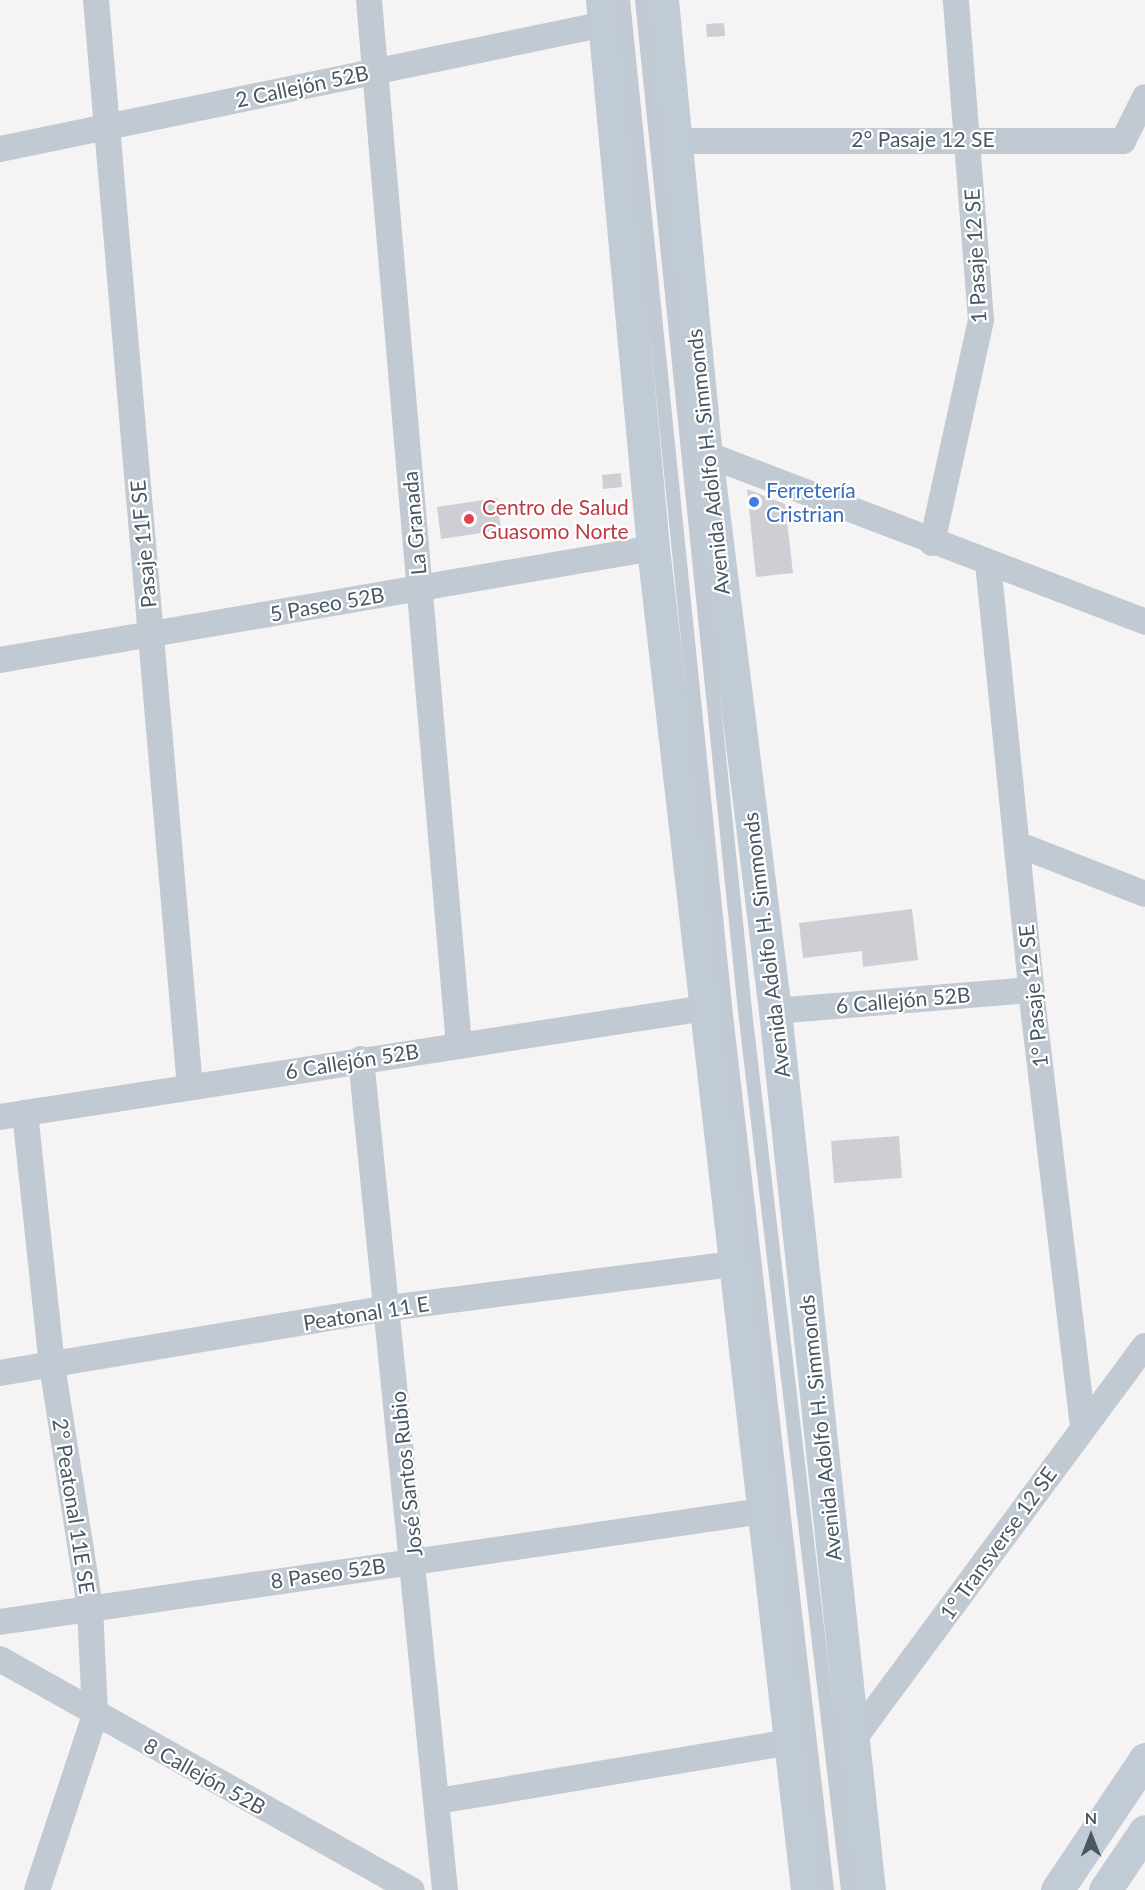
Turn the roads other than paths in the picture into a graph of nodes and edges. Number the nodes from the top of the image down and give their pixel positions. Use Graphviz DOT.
graph roads {
  1 [pos="96,0"];
  2 [pos="369,0"];
  3 [pos="642,0"];
  4 [pos="662,0"];
  5 [pos="956,0"];
  6 [pos="610,8"];
  7 [pos="375,71"];
  8 [pos="1145,97"];
  9 [pos="107,126"];
  10 [pos="968,139"];
  11 [pos="675,141"];
  12 [pos="0,149"];
  13 [pos="706,454"];
  14 [pos="932,543"];
  15 [pos="653,548"];
  16 [pos="988,563"];
  17 [pos="420,588"];
  18 [pos="1145,622"];
  19 [pos="151,634"];
  20 [pos="0,660"];
  21 [pos="1017,844"];
  22 [pos="1145,894"];
  23 [pos="1031,990"];
  24 [pos="705,1008"];
  25 [pos="775,1011"];
  26 [pos="459,1046"];
  27 [pos="361,1059"];
  28 [pos="190,1087"];
  29 [pos="25,1113"];
  30 [pos="0,1117"];
  31 [pos="734,1264"];
  32 [pos="388,1308"];
  33 [pos="1145,1346"];
  34 [pos="52,1365"];
  35 [pos="0,1373"];
  36 [pos="1083,1427"];
  37 [pos="763,1511"];
  38 [pos="415,1561"];
  39 [pos="90,1608"];
  40 [pos="0,1622"];
  41 [pos="0,1659"];
  42 [pos="95,1715"];
  43 [pos="853,1740"];
  44 [pos="790,1742"];
  45 [pos="1145,1759"];
  46 [pos="438,1801"];
  47 [pos="1145,1831"];
  48 [pos="37,1890"];
  49 [pos="412,1890"];
  50 [pos="445,1890"];
  51 [pos="807,1890"];
  52 [pos="827,1890"];
  53 [pos="848,1890"];
  54 [pos="869,1890"];
  55 [pos="1057,1890"];
  56 [pos="1105,1890"];
  1 -- 9 [label="street, Pasaje 11F SE"];
  2 -- 7 [label="street, La Granada"];
  3 -- 53 [label="lane, Avenida Adolfo H. Simmonds"];
  4 -- 11 [label="main road, Avenida Adolfo H. Simmonds"];
  5 -- 10 [label="street, 1 Pasaje 12 SE"];
  6 -- 7 [label="street, 2 Callejón 52B"];
  6 -- 15 [label="main road"];
  6 -- 52 [label="lane, Avenida Adolfo H. Simmonds"];
  7 -- 9 [label="street, 2 Callejón 52B"];
  7 -- 17 [label="street, La Granada"];
  8 -- 10 [label="street, 2° Pasaje 12 SE"];
  9 -- 12 [label="street, 2 Callejón 52B"];
  9 -- 19 [label="street, Pasaje 11F SE"];
  10 -- 11 [label="street, 2° Pasaje 12 SE"];
  10 -- 14 [label="street, 1 Pasaje 12 SE"];
  11 -- 13 [label="main road, Avenida Adolfo H. Simmonds"];
  13 -- 14 [label="street"];
  13 -- 25 [label="main road, Avenida Adolfo H. Simmonds"];
  14 -- 16 [label="street"];
  15 -- 17 [label="street, 5 Paseo 52B"];
  15 -- 24 [label="main road"];
  16 -- 18 [label="street"];
  16 -- 21 [label="street, 1° Pasaje 12 SE"];
  17 -- 19 [label="street, 5 Paseo 52B"];
  17 -- 26 [label="street, La Granada"];
  19 -- 20 [label="street, 5 Paseo 52B"];
  19 -- 28 [label="street, Pasaje 11F SE"];
  21 -- 22 [label="street"];
  21 -- 23 [label="street, 1° Pasaje 12 SE"];
  23 -- 25 [label="street, 6 Callejón 52B"];
  23 -- 36 [label="street, 1° Pasaje 12 SE"];
  24 -- 26 [label="street, 6 Callejón 52B"];
  24 -- 31 [label="main road"];
  25 -- 43 [label="main road, Avenida Adolfo H. Simmonds"];
  26 -- 27 [label="street, 6 Callejón 52B"];
  27 -- 28 [label="street, 6 Callejón 52B"];
  27 -- 32 [label="street, José Santos Rubio"];
  28 -- 29 [label="street, 6 Callejón 52B"];
  29 -- 30 [label="street, 6 Callejón 52B"];
  29 -- 34 [label="street, 2° Peatonal 11E SE"];
  31 -- 32 [label="street, Peatonal 11 E"];
  31 -- 37 [label="main road"];
  32 -- 34 [label="street, Peatonal 11 E"];
  32 -- 38 [label="street, José Santos Rubio"];
  33 -- 36 [label="street, 1° Transverse 12 SE"];
  34 -- 35 [label="street, Peatonal 11 E"];
  34 -- 39 [label="street, 2° Peatonal 11E SE"];
  36 -- 43 [label="street, 1° Transverse 12 SE"];
  37 -- 38 [label="street, 8 Paseo 52B"];
  37 -- 44 [label="main road"];
  38 -- 39 [label="street, 8 Paseo 52B"];
  38 -- 46 [label="street, José Santos Rubio"];
  39 -- 40 [label="street, 8 Paseo 52B"];
  39 -- 42 [label="street, 2° Peatonal 11E SE"];
  41 -- 42 [label="street, 8 Callejón 52B"];
  42 -- 48 [label="street, 2° Peatonal 11E SE"];
  42 -- 49 [label="street, 8 Callejón 52B"];
  43 -- 54 [label="main road, Avenida Adolfo H. Simmonds"];
  44 -- 46 [label="street"];
  44 -- 51 [label="main road"];
  45 -- 55 [label="main road"];
  46 -- 50 [label="street, José Santos Rubio"];
  47 -- 56 [label="main road"];
}
